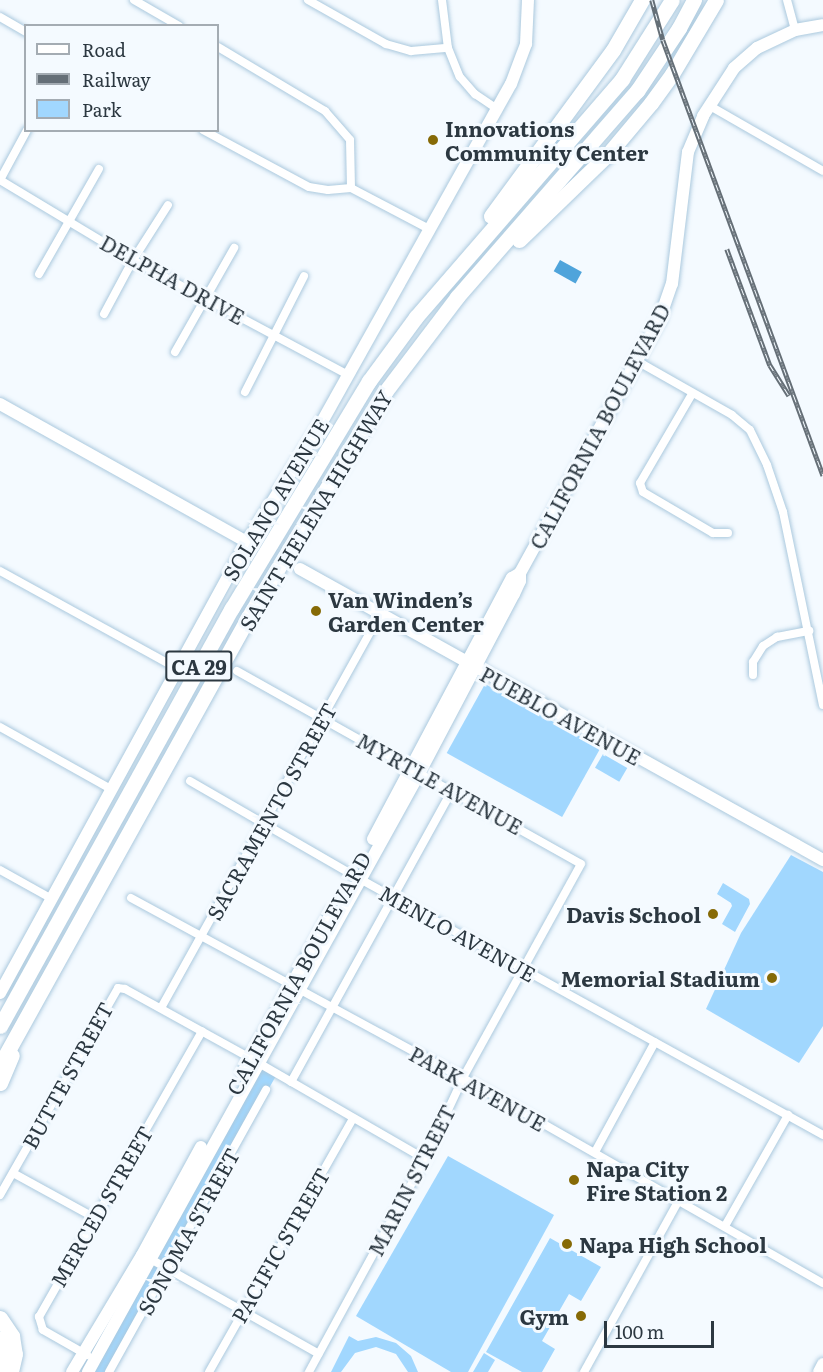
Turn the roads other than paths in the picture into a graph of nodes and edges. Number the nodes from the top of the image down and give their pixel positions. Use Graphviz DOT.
graph roads {
  1 [pos="134,0"];
  2 [pos="308,0"];
  3 [pos="442,0"];
  4 [pos="528,0"];
  5 [pos="642,0"];
  6 [pos="672,0"];
  7 [pos="694,0"];
  8 [pos="716,0"];
  9 [pos="787,0"];
  10 [pos="322,3"];
  11 [pos="0,17"];
  12 [pos="176,24"];
  13 [pos="823,25"];
  14 [pos="795,30"];
  15 [pos="24,31"];
  16 [pos="219,48"];
  17 [pos="448,48"];
  18 [pos="710,105"];
  19 [pos="496,108"];
  20 [pos="26,132"];
  21 [pos="207,132"];
  22 [pos="99,169"];
  23 [pos="823,171"];
  24 [pos="0,180"];
  25 [pos="351,188"];
  26 [pos="168,205"];
  27 [pos="69,220"];
  28 [pos="429,229"];
  29 [pos="234,248"];
  30 [pos="133,260"];
  31 [pos="39,274"];
  32 [pos="304,276"];
  33 [pos="457,297"];
  34 [pos="205,299"];
  35 [pos="104,314"];
  36 [pos="416,316"];
  37 [pos="275,335"];
  38 [pos="175,352"];
  39 [pos="637,362"];
  40 [pos="348,375"];
  41 [pos="244,392"];
  42 [pos="692,394"];
  43 [pos="0,404"];
  44 [pos="728,533"];
  45 [pos="247,542"];
  46 [pos="300,569"];
  47 [pos="0,571"];
  48 [pos="380,614"];
  49 [pos="808,631"];
  50 [pos="471,664"];
  51 [pos="178,669"];
  52 [pos="237,671"];
  53 [pos="753,675"];
  54 [pos="823,705"];
  55 [pos="323,718"];
  56 [pos="0,727"];
  57 [pos="416,770"];
  58 [pos="190,781"];
  59 [pos="111,789"];
  60 [pos="452,790"];
  61 [pos="265,824"];
  62 [pos="822,857"];
  63 [pos="579,861"];
  64 [pos="0,870"];
  65 [pos="356,877"];
  66 [pos="394,897"];
  67 [pos="131,898"];
  68 [pos="52,899"];
  69 [pos="202,935"];
  70 [pos="525,969"];
  71 [pos="296,987"];
  72 [pos="0,993"];
  73 [pos="39,994"];
  74 [pos="161,1008"];
  75 [pos="332,1009"];
  76 [pos="0,1026"];
  77 [pos="202,1031"];
  78 [pos="655,1042"];
  79 [pos="254,1060"];
  80 [pos="0,1065"];
  81 [pos="463,1078"];
  82 [pos="291,1082"];
  83 [pos="0,1083"];
  84 [pos="266,1090"];
  85 [pos="788,1115"];
  86 [pos="353,1118"];
  87 [pos="823,1134"];
  88 [pos="595,1152"];
  89 [pos="424,1159"];
  90 [pos="13,1173"];
  91 [pos="0,1195"];
  92 [pos="679,1200"];
  93 [pos="93,1217"];
  94 [pos="725,1226"];
  95 [pos="146,1257"];
  96 [pos="167,1269"];
  97 [pos="823,1282"];
  98 [pos="242,1311"];
  99 [pos="0,1318"];
  100 [pos="0,1339"];
  101 [pos="83,1353"];
  102 [pos="319,1354"];
  103 [pos="95,1359"];
  104 [pos="823,1364"];
  105 [pos="0,1366"];
  106 [pos="11,1372"];
  107 [pos="72,1372"];
  108 [pos="88,1372"];
  109 [pos="109,1372"];
  110 [pos="208,1372"];
  111 [pos="309,1372"];
  112 [pos="585,1372"];
  113 [pos="819,1372"];
  1 -- 12 [label="street"];
  2 -- 10 [label="street"];
  3 -- 17 [label="street"];
  4 -- 19 [label="street, SOLANO AVENUE"];
  5 -- 36 [label="highway"];
  6 -- 36 [label="highway, SAINT HELENA HIGHWAY / CA 29"];
  7 -- 33 [label="highway, SAINT HELENA HIGHWAY / CA 29"];
  8 -- 33 [label="highway"];
  9 -- 14 [label="street"];
  10 -- 17 [label="street"];
  11 -- 15 [label="street"];
  13 -- 14 [label="street, CALIFORNIA BOULEVARD"];
  14 -- 18 [label="street, CALIFORNIA BOULEVARD"];
  16 -- 25 [label="street"];
  17 -- 19 [label="street"];
  18 -- 23 [label="street"];
  18 -- 39 [label="street, CALIFORNIA BOULEVARD"];
  19 -- 28 [label="street, SOLANO AVENUE"];
  20 -- 24 [label="street"];
  21 -- 25 [label="street"];
  22 -- 27 [label="street"];
  24 -- 27 [label="street, DELPHA DRIVE"];
  25 -- 28 [label="street"];
  26 -- 30 [label="street"];
  27 -- 30 [label="street, DELPHA DRIVE"];
  27 -- 31 [label="street"];
  28 -- 40 [label="street, SOLANO AVENUE"];
  29 -- 34 [label="street"];
  30 -- 34 [label="street, DELPHA DRIVE"];
  30 -- 35 [label="street"];
  32 -- 37 [label="street"];
  33 -- 73 [label="highway, SAINT HELENA HIGHWAY / CA 29"];
  34 -- 37 [label="street, DELPHA DRIVE"];
  34 -- 38 [label="street"];
  36 -- 76 [label="highway, SAINT HELENA HIGHWAY / CA 29"];
  37 -- 40 [label="street, DELPHA DRIVE"];
  37 -- 41 [label="street"];
  39 -- 42 [label="street"];
  39 -- 50 [label="street, CALIFORNIA BOULEVARD"];
  40 -- 45 [label="street, SOLANO AVENUE"];
  42 -- 44 [label="street"];
  42 -- 49 [label="street"];
  43 -- 45 [label="street"];
  45 -- 51 [label="street, SOLANO AVENUE"];
  46 -- 48 [label="street, PUEBLO AVENUE"];
  47 -- 51 [label="street"];
  48 -- 50 [label="street, PUEBLO AVENUE"];
  48 -- 55 [label="street, SACRAMENTO STREET"];
  49 -- 53 [label="street"];
  49 -- 54 [label="street"];
  50 -- 57 [label="street, CALIFORNIA BOULEVARD"];
  50 -- 62 [label="street, PUEBLO AVENUE"];
  51 -- 59 [label="street, SOLANO AVENUE"];
  52 -- 55 [label="street, MYRTLE AVENUE"];
  55 -- 57 [label="street, MYRTLE AVENUE"];
  55 -- 61 [label="street, SACRAMENTO STREET"];
  56 -- 59 [label="street"];
  57 -- 60 [label="street, MYRTLE AVENUE"];
  57 -- 65 [label="street, CALIFORNIA BOULEVARD"];
  58 -- 61 [label="street, MENLO AVENUE"];
  59 -- 68 [label="street, SOLANO AVENUE"];
  60 -- 63 [label="street, MYRTLE AVENUE"];
  60 -- 66 [label="street"];
  61 -- 65 [label="street, MENLO AVENUE"];
  61 -- 69 [label="street, SACRAMENTO STREET"];
  63 -- 70 [label="street, MARIN STREET"];
  64 -- 68 [label="street"];
  65 -- 66 [label="street, MENLO AVENUE"];
  65 -- 71 [label="street, CALIFORNIA BOULEVARD"];
  66 -- 70 [label="street, MENLO AVENUE"];
  66 -- 75 [label="street"];
  67 -- 69 [label="street, PARK AVENUE"];
  68 -- 72 [label="street, SOLANO AVENUE"];
  69 -- 71 [label="street, PARK AVENUE"];
  69 -- 74 [label="street, SACRAMENTO STREET"];
  70 -- 78 [label="street, MENLO AVENUE"];
  70 -- 81 [label="street, MARIN STREET"];
  71 -- 75 [label="street, PARK AVENUE"];
  71 -- 79 [label="street, CALIFORNIA BOULEVARD"];
  73 -- 80 [label="highway, SAINT HELENA HIGHWAY / CA 29"];
  73 -- 83 [label="highway"];
  74 -- 77 [label="street"];
  74 -- 90 [label="street, BUTTE STREET"];
  75 -- 81 [label="street, PARK AVENUE"];
  75 -- 82 [label="street"];
  77 -- 79 [label="street"];
  77 -- 93 [label="street, MERCED STREET"];
  78 -- 85 [label="street, MENLO AVENUE"];
  78 -- 88 [label="street"];
  79 -- 82 [label="street"];
  79 -- 95 [label="street, CALIFORNIA BOULEVARD"];
  81 -- 88 [label="street, PARK AVENUE"];
  81 -- 89 [label="street, MARIN STREET"];
  82 -- 86 [label="street"];
  84 -- 96 [label="street, SONOMA STREET"];
  85 -- 87 [label="street, MENLO AVENUE"];
  85 -- 94 [label="street"];
  86 -- 89 [label="street"];
  86 -- 98 [label="street, PACIFIC STREET"];
  88 -- 92 [label="street, PARK AVENUE"];
  89 -- 102 [label="street, MARIN STREET"];
  90 -- 91 [label="street, BUTTE STREET"];
  90 -- 93 [label="street"];
  92 -- 94 [label="street, PARK AVENUE"];
  92 -- 112 [label="street"];
  93 -- 101 [label="street, MERCED STREET"];
  94 -- 97 [label="street, PARK AVENUE"];
  95 -- 96 [label="street"];
  95 -- 101 [label="street, CALIFORNIA BOULEVARD"];
  95 -- 103 [label="street, CALIFORNIA BOULEVARD"];
  96 -- 98 [label="street"];
  96 -- 109 [label="street, SONOMA STREET"];
  98 -- 102 [label="street"];
  98 -- 110 [label="street, PACIFIC STREET"];
  99 -- 106 [label="highway"];
  100 -- 105 [label="highway"];
  101 -- 103 [label="street, MERCED STREET"];
  101 -- 107 [label="street, CALIFORNIA BOULEVARD"];
  102 -- 111 [label="street, MARIN STREET"];
  103 -- 108 [label="street, CALIFORNIA BOULEVARD"];
  104 -- 113 [label="street"];
}
